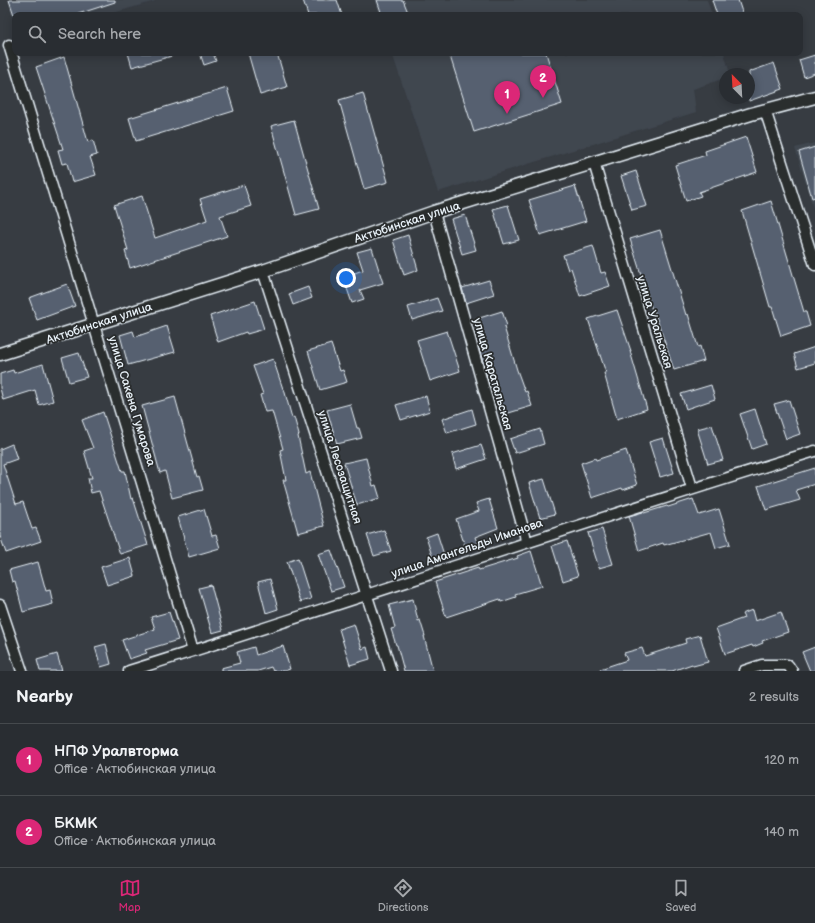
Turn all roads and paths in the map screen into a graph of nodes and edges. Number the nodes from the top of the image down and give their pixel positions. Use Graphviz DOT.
graph roads {
  1 [pos="9,45"];
  2 [pos="12,55"];
  3 [pos="12,56"];
  4 [pos="815,97"];
  5 [pos="765,110"];
  6 [pos="594,163"];
  7 [pos="434,212"];
  8 [pos="815,265"];
  9 [pos="263,271"];
  10 [pos="95,324"];
  11 [pos="0,354"];
  12 [pos="815,451"];
  13 [pos="692,488"];
  14 [pos="526,542"];
  15 [pos="367,596"];
  16 [pos="0,605"];
  17 [pos="193,651"];
  18 [pos="22,671"];
  19 [pos="128,671"];
  20 [pos="391,671"];
  21 [pos="744,671"];
  22 [pos="792,671"];
  1 -- 2 [label="street, улица Сакена Гумарова"];
  3 -- 10 [label="street, улица Сакена Гумарова"];
  4 -- 5 [label="street, Актюбинская улица"];
  5 -- 6 [label="street, Актюбинская улица"];
  5 -- 8 [label="street"];
  6 -- 7 [label="street, Актюбинская улица"];
  6 -- 13 [label="street, улица Уральская"];
  7 -- 9 [label="street, Актюбинская улица"];
  7 -- 14 [label="street, улица Каратальская"];
  9 -- 10 [label="street, Актюбинская улица"];
  9 -- 15 [label="street, улица Лесозащитная"];
  10 -- 11 [label="street, Актюбинская улица"];
  10 -- 17 [label="street, улица Сакена Гумарова"];
  12 -- 13 [label="street, улица Амангельды Иманова"];
  13 -- 14 [label="street, улица Амангельды Иманова"];
  14 -- 15 [label="street, улица Амангельды Иманова"];
  15 -- 17 [label="street, улица Амангельды Иманова"];
  15 -- 20 [label="street, улица Лесозащитная"];
  16 -- 18 [label="street"];
  17 -- 19 [label="street, улица Амангельды Иманова"];
  21 -- 22 [label="street"];
}
